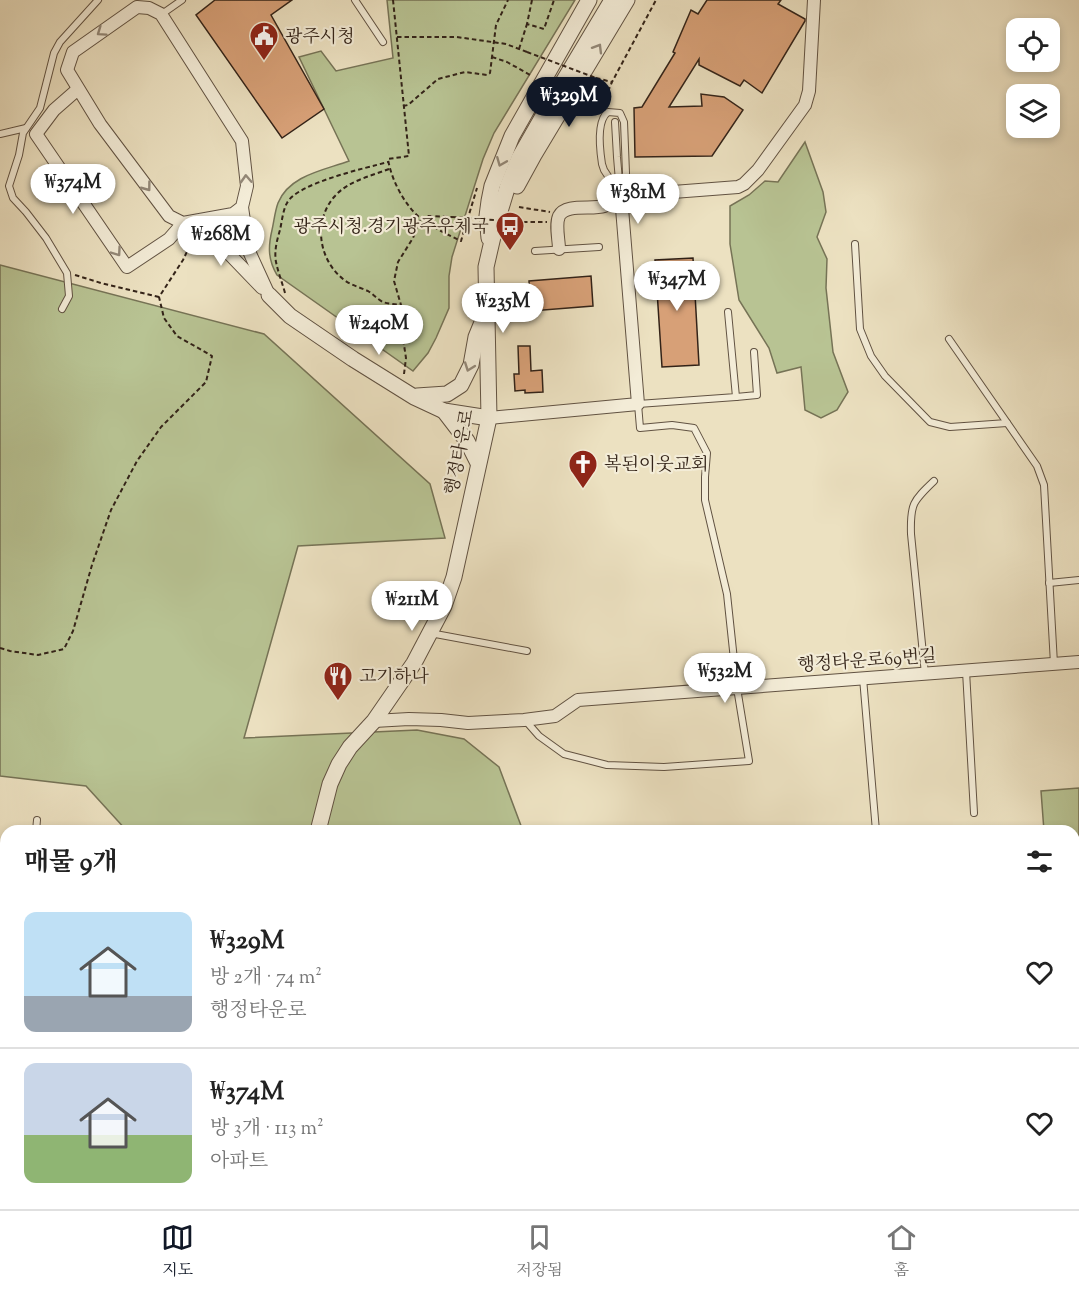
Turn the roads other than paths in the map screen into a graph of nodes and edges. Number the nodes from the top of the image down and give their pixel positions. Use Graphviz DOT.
graph roads {
  1 [pos="98,0"];
  2 [pos="182,0"];
  3 [pos="355,0"];
  4 [pos="589,0"];
  5 [pos="612,0"];
  6 [pos="627,0"];
  7 [pos="814,0"];
  8 [pos="161,14"];
  9 [pos="382,42"];
  10 [pos="78,89"];
  11 [pos="615,122"];
  12 [pos="26,128"];
  13 [pos="0,134"];
  14 [pos="621,196"];
  15 [pos="242,207"];
  16 [pos="183,223"];
  17 [pos="855,244"];
  18 [pos="490,246"];
  19 [pos="599,247"];
  20 [pos="559,249"];
  21 [pos="535,251"];
  22 [pos="269,295"];
  23 [pos="62,309"];
  24 [pos="486,311"];
  25 [pos="728,312"];
  26 [pos="949,339"];
  27 [pos="754,352"];
  28 [pos="408,393"];
  29 [pos="736,398"];
  30 [pos="638,404"];
  31 [pos="444,411"];
  32 [pos="489,418"];
  33 [pos="1007,423"];
  34 [pos="478,463"];
  35 [pos="934,480"];
  36 [pos="1079,580"];
  37 [pos="1049,583"];
  38 [pos="430,633"];
  39 [pos="527,651"];
  40 [pos="1079,662"];
  41 [pos="1053,664"];
  42 [pos="966,670"];
  43 [pos="925,674"];
  44 [pos="863,678"];
  45 [pos="737,688"];
  46 [pos="524,720"];
  47 [pos="374,721"];
  48 [pos="974,813"];
  49 [pos="37,820"];
  50 [pos="37,825"];
  51 [pos="320,825"];
  52 [pos="875,825"];
  1 -- 12 [label="lane"];
  2 -- 8 [label="lane"];
  3 -- 9 [label="lane"];
  4 -- 18 [label="street, one-way"];
  5 -- 18 [label="street, 행정타운로"];
  18 -- 6 [label="street, one-way"];
  7 -- 14 [label="street"];
  8 -- 10 [label="street, one-way"];
  15 -- 8 [label="street, one-way"];
  10 -- 16 [label="street, one-way"];
  10 -- 16 [label="street, one-way"];
  11 -- 14 [label="lane"];
  12 -- 13 [label="lane"];
  12 -- 23 [label="lane"];
  14 -- 14 [label="lane"];
  14 -- 20 [label="street"];
  14 -- 30 [label="street"];
  15 -- 16 [label="street"];
  15 -- 22 [label="street"];
  16 -- 22 [label="street"];
  17 -- 33 [label="lane"];
  18 -- 24 [label="street, 행정타운로"];
  19 -- 20 [label="lane"];
  20 -- 21 [label="lane"];
  22 -- 28 [label="street"];
  24 -- 28 [label="street, one-way"];
  24 -- 32 [label="street, 행정타운로"];
  25 -- 29 [label="lane"];
  26 -- 33 [label="lane"];
  27 -- 29 [label="lane"];
  28 -- 31 [label="street"];
  29 -- 30 [label="lane"];
  30 -- 32 [label="street"];
  30 -- 45 [label="lane"];
  31 -- 32 [label="street"];
  31 -- 34 [label="street"];
  32 -- 34 [label="street, 행정타운로"];
  33 -- 37 [label="lane"];
  34 -- 38 [label="street, 행정타운로"];
  35 -- 43 [label="lane"];
  36 -- 37 [label="lane"];
  37 -- 41 [label="lane"];
  38 -- 39 [label="lane"];
  38 -- 47 [label="street, 행정타운로"];
  40 -- 41 [label="street, 행정타운로69번길"];
  41 -- 42 [label="street, 행정타운로69번길"];
  42 -- 43 [label="street, 행정타운로69번길"];
  42 -- 48 [label="lane"];
  43 -- 44 [label="street, 행정타운로69번길"];
  44 -- 45 [label="street, 행정타운로69번길"];
  44 -- 52 [label="lane"];
  45 -- 46 [label="street, 행정타운로69번길"];
  45 -- 46 [label="lane"];
  46 -- 47 [label="street, 행정타운로69번길"];
  47 -- 51 [label="street, 행정타운로"];
  49 -- 50 [label="lane"];
}
